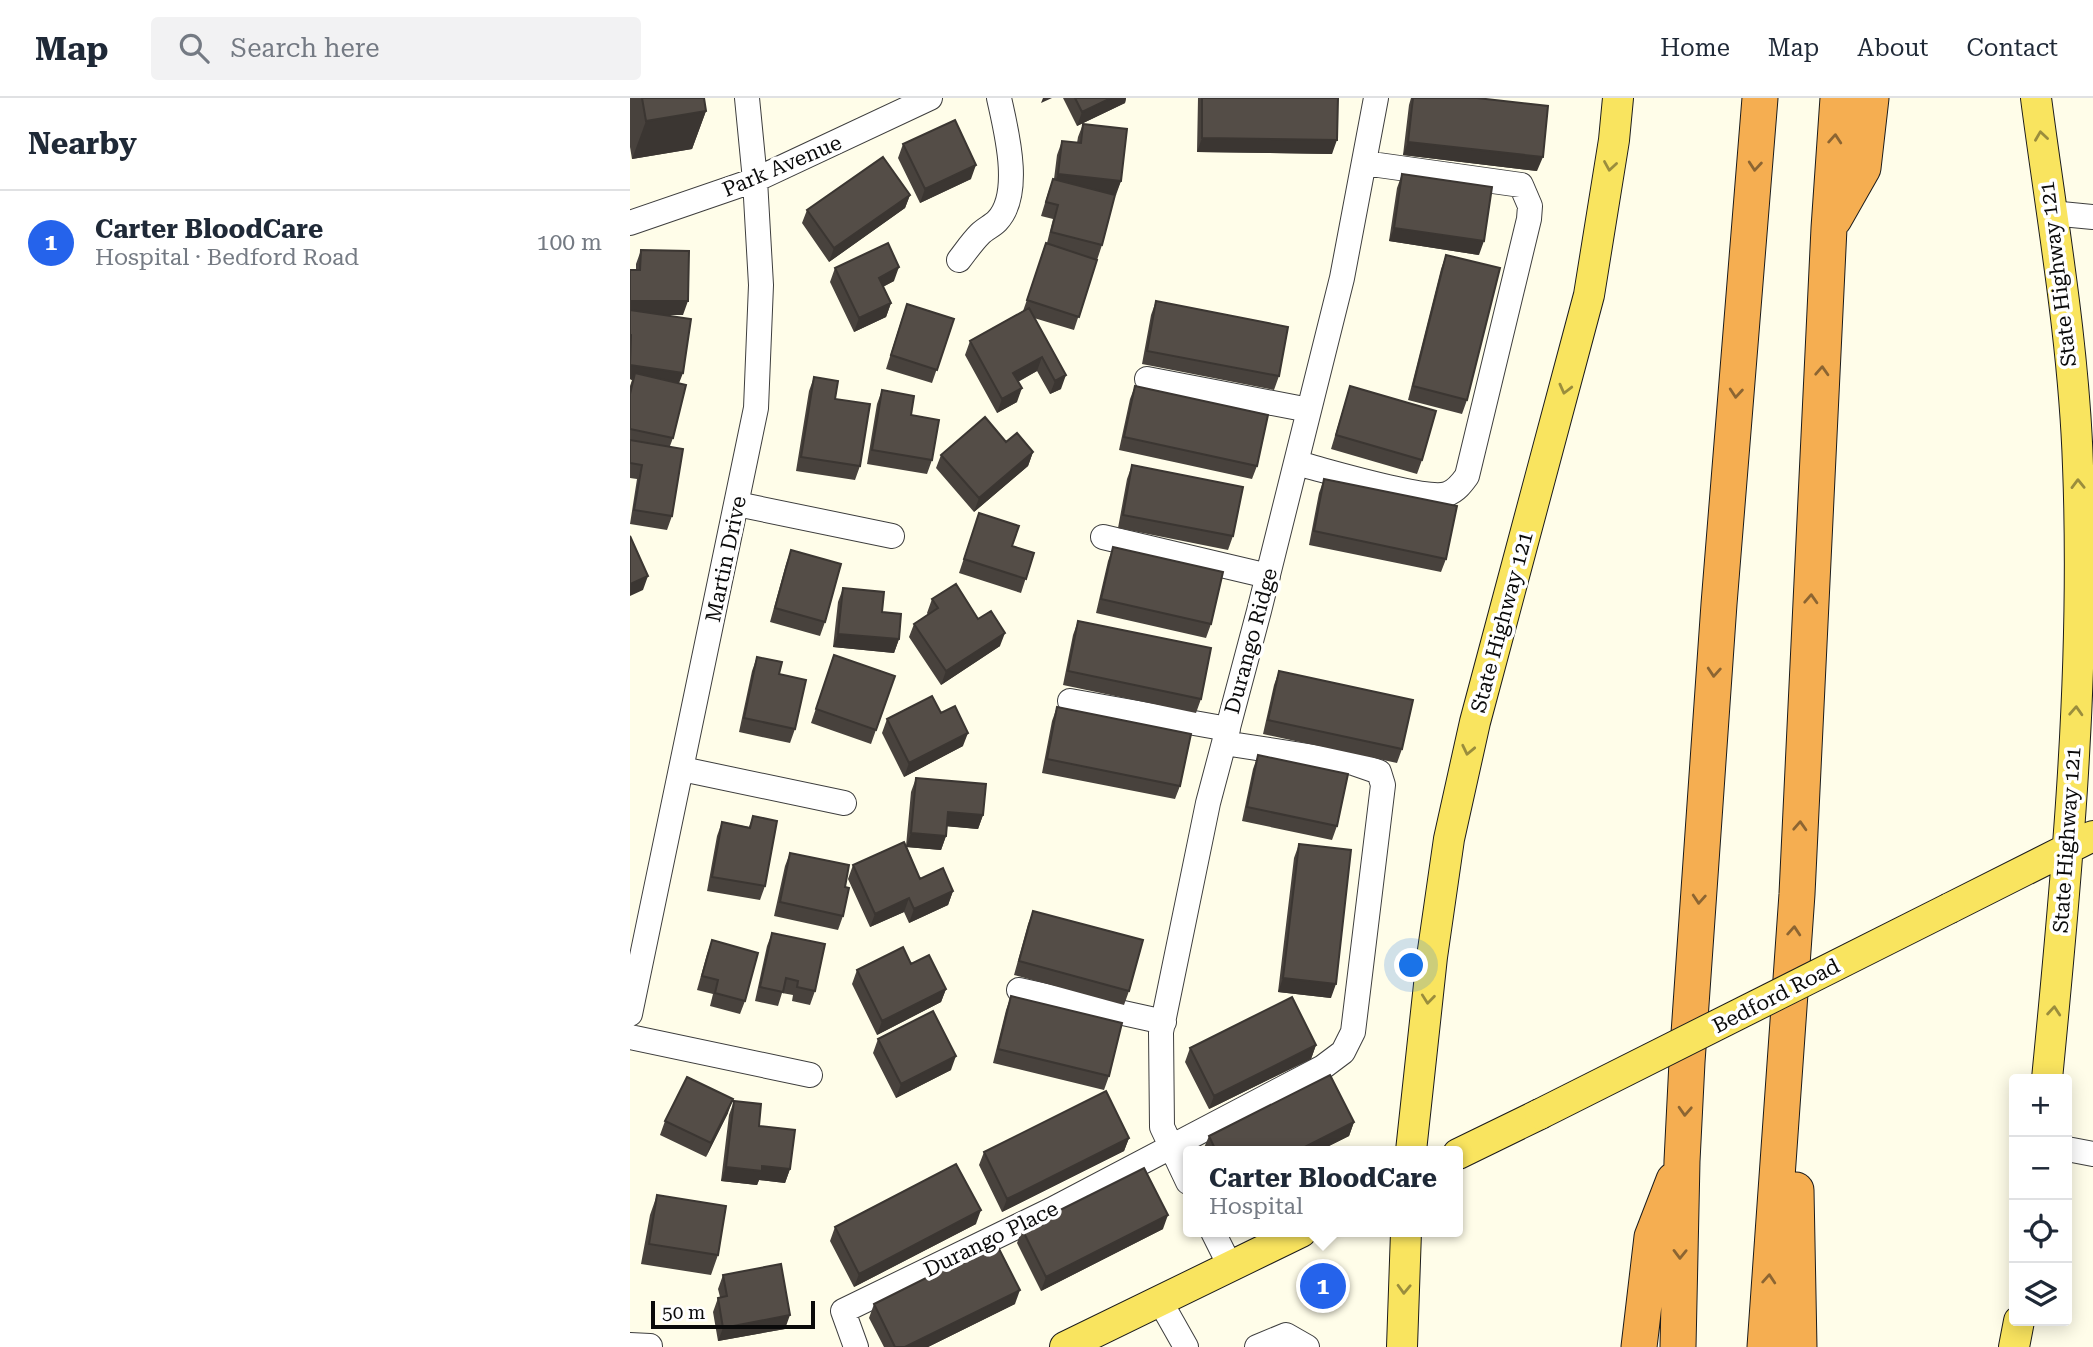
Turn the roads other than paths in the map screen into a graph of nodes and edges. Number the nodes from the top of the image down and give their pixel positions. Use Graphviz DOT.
graph roads {
  1 [pos="747,98"];
  2 [pos="930,98"];
  3 [pos="999,98"];
  4 [pos="1376,98"];
  5 [pos="1618,98"];
  6 [pos="1760,98"];
  7 [pos="1838,98"];
  8 [pos="1871,98"];
  9 [pos="2036,98"];
  10 [pos="1364,163"];
  11 [pos="755,180"];
  12 [pos="2051,214"];
  13 [pos="2093,217"];
  14 [pos="630,223"];
  15 [pos="1829,228"];
  16 [pos="959,260"];
  17 [pos="1147,379"];
  18 [pos="1309,410"];
  19 [pos="1296,463"];
  20 [pos="737,504"];
  21 [pos="892,536"];
  22 [pos="1103,537"];
  23 [pos="1268,576"];
  24 [pos="1070,701"];
  25 [pos="1226,736"];
  26 [pos="682,769"];
  27 [pos="844,803"];
  28 [pos="2081,842"];
  29 [pos="1019,990"];
  30 [pos="630,1014"];
  31 [pos="1164,1022"];
  32 [pos="630,1037"];
  33 [pos="1785,1072"];
  34 [pos="2048,1074"];
  35 [pos="810,1075"];
  36 [pos="1171,1146"];
  37 [pos="1412,1146"];
  38 [pos="2072,1150"];
  39 [pos="1463,1152"];
  40 [pos="2093,1154"];
  41 [pos="1682,1161"];
  42 [pos="1183,1171"];
  43 [pos="1216,1237"];
  44 [pos="1291,1237"];
  45 [pos="1406,1237"];
  46 [pos="1230,1266"];
  47 [pos="1160,1301"];
  48 [pos="2018,1326"];
  49 [pos="856,1347"];
  50 [pos="1065,1347"];
  51 [pos="1186,1347"];
  52 [pos="1257,1347"];
  53 [pos="1307,1347"];
  54 [pos="1402,1347"];
  55 [pos="1639,1347"];
  56 [pos="1678,1347"];
  57 [pos="1765,1347"];
  58 [pos="1799,1347"];
  59 [pos="2014,1347"];
  1 -- 11 [label="street, Martin Drive"];
  2 -- 11 [label="street, Park Avenue"];
  3 -- 16 [label="street"];
  4 -- 10 [label="street, Durango Ridge"];
  5 -- 37 [label="main road, State Highway 121, one-way"];
  6 -- 41 [label="highway, one-way"];
  15 -- 7 [label="highway, one-way"];
  8 -- 15 [label="highway"];
  12 -- 9 [label="main road, State Highway 121, one-way"];
  10 -- 18 [label="street, Durango Ridge"];
  10 -- 19 [label="street"];
  11 -- 14 [label="street, Park Avenue"];
  11 -- 20 [label="street, Martin Drive"];
  12 -- 13 [label="street"];
  28 -- 12 [label="main road, State Highway 121, one-way"];
  33 -- 15 [label="highway, one-way"];
  17 -- 18 [label="street"];
  18 -- 19 [label="street, Durango Ridge"];
  19 -- 23 [label="street, Durango Ridge"];
  20 -- 21 [label="street"];
  20 -- 26 [label="street, Martin Drive"];
  22 -- 23 [label="street"];
  23 -- 25 [label="street, Durango Ridge"];
  24 -- 25 [label="street"];
  25 -- 31 [label="street, Durango Ridge"];
  25 -- 36 [label="street"];
  26 -- 27 [label="street"];
  26 -- 30 [label="street, Martin Drive"];
  34 -- 28 [label="main road, State Highway 121, one-way"];
  28 -- 39 [label="main road, Bedford Road, bridge"];
  29 -- 31 [label="street"];
  31 -- 36 [label="street, Durango Ridge"];
  32 -- 35 [label="street"];
  57 -- 33 [label="highway, one-way"];
  33 -- 58 [label="highway"];
  36 -- 42 [label="street, Durango Ridge"];
  36 -- 49 [label="street, Durango Place"];
  38 -- 40 [label="street"];
  41 -- 55 [label="highway"];
  41 -- 56 [label="highway, one-way"];
  43 -- 46 [label="street"];
  44 -- 46 [label="main road"];
  45 -- 54 [label="main road, one-way"];
  46 -- 47 [label="main road"];
  47 -- 50 [label="main road"];
  47 -- 51 [label="street"];
  48 -- 59 [label="main road"];
  52 -- 53 [label="street"];
}
